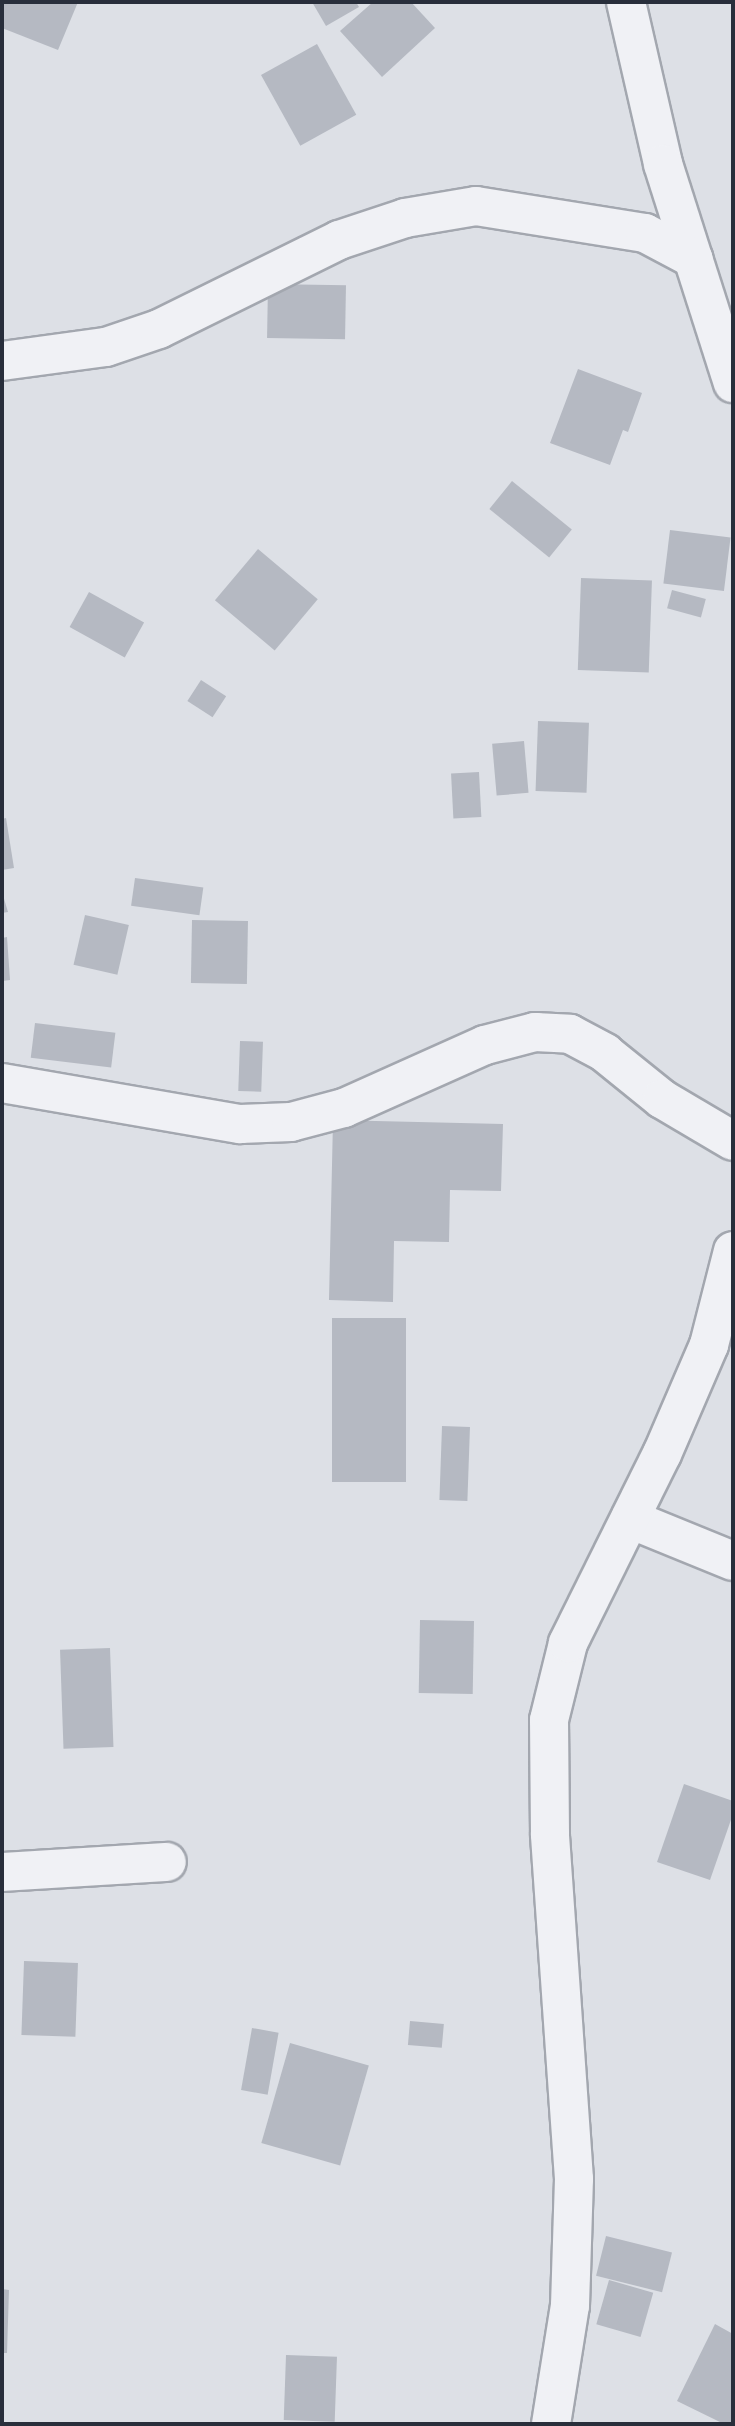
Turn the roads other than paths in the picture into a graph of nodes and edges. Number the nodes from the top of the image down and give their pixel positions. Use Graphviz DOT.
graph roads {
  1 [pos="626,2"];
  2 [pos="694,259"];
  3 [pos="2,361"];
  4 [pos="733,383"];
  5 [pos="2,1083"];
  6 [pos="733,1141"];
  7 [pos="733,1251"];
  8 [pos="630,1519"];
  9 [pos="733,1561"];
  10 [pos="167,1862"];
  11 [pos="2,1872"];
  12 [pos="551,2424"];
  1 -- 2 [label="street"];
  2 -- 3 [label="street"];
  2 -- 4 [label="street"];
  5 -- 6 [label="street"];
  7 -- 8 [label="street"];
  8 -- 9 [label="street"];
  8 -- 12 [label="street"];
  10 -- 11 [label="street"];
}
